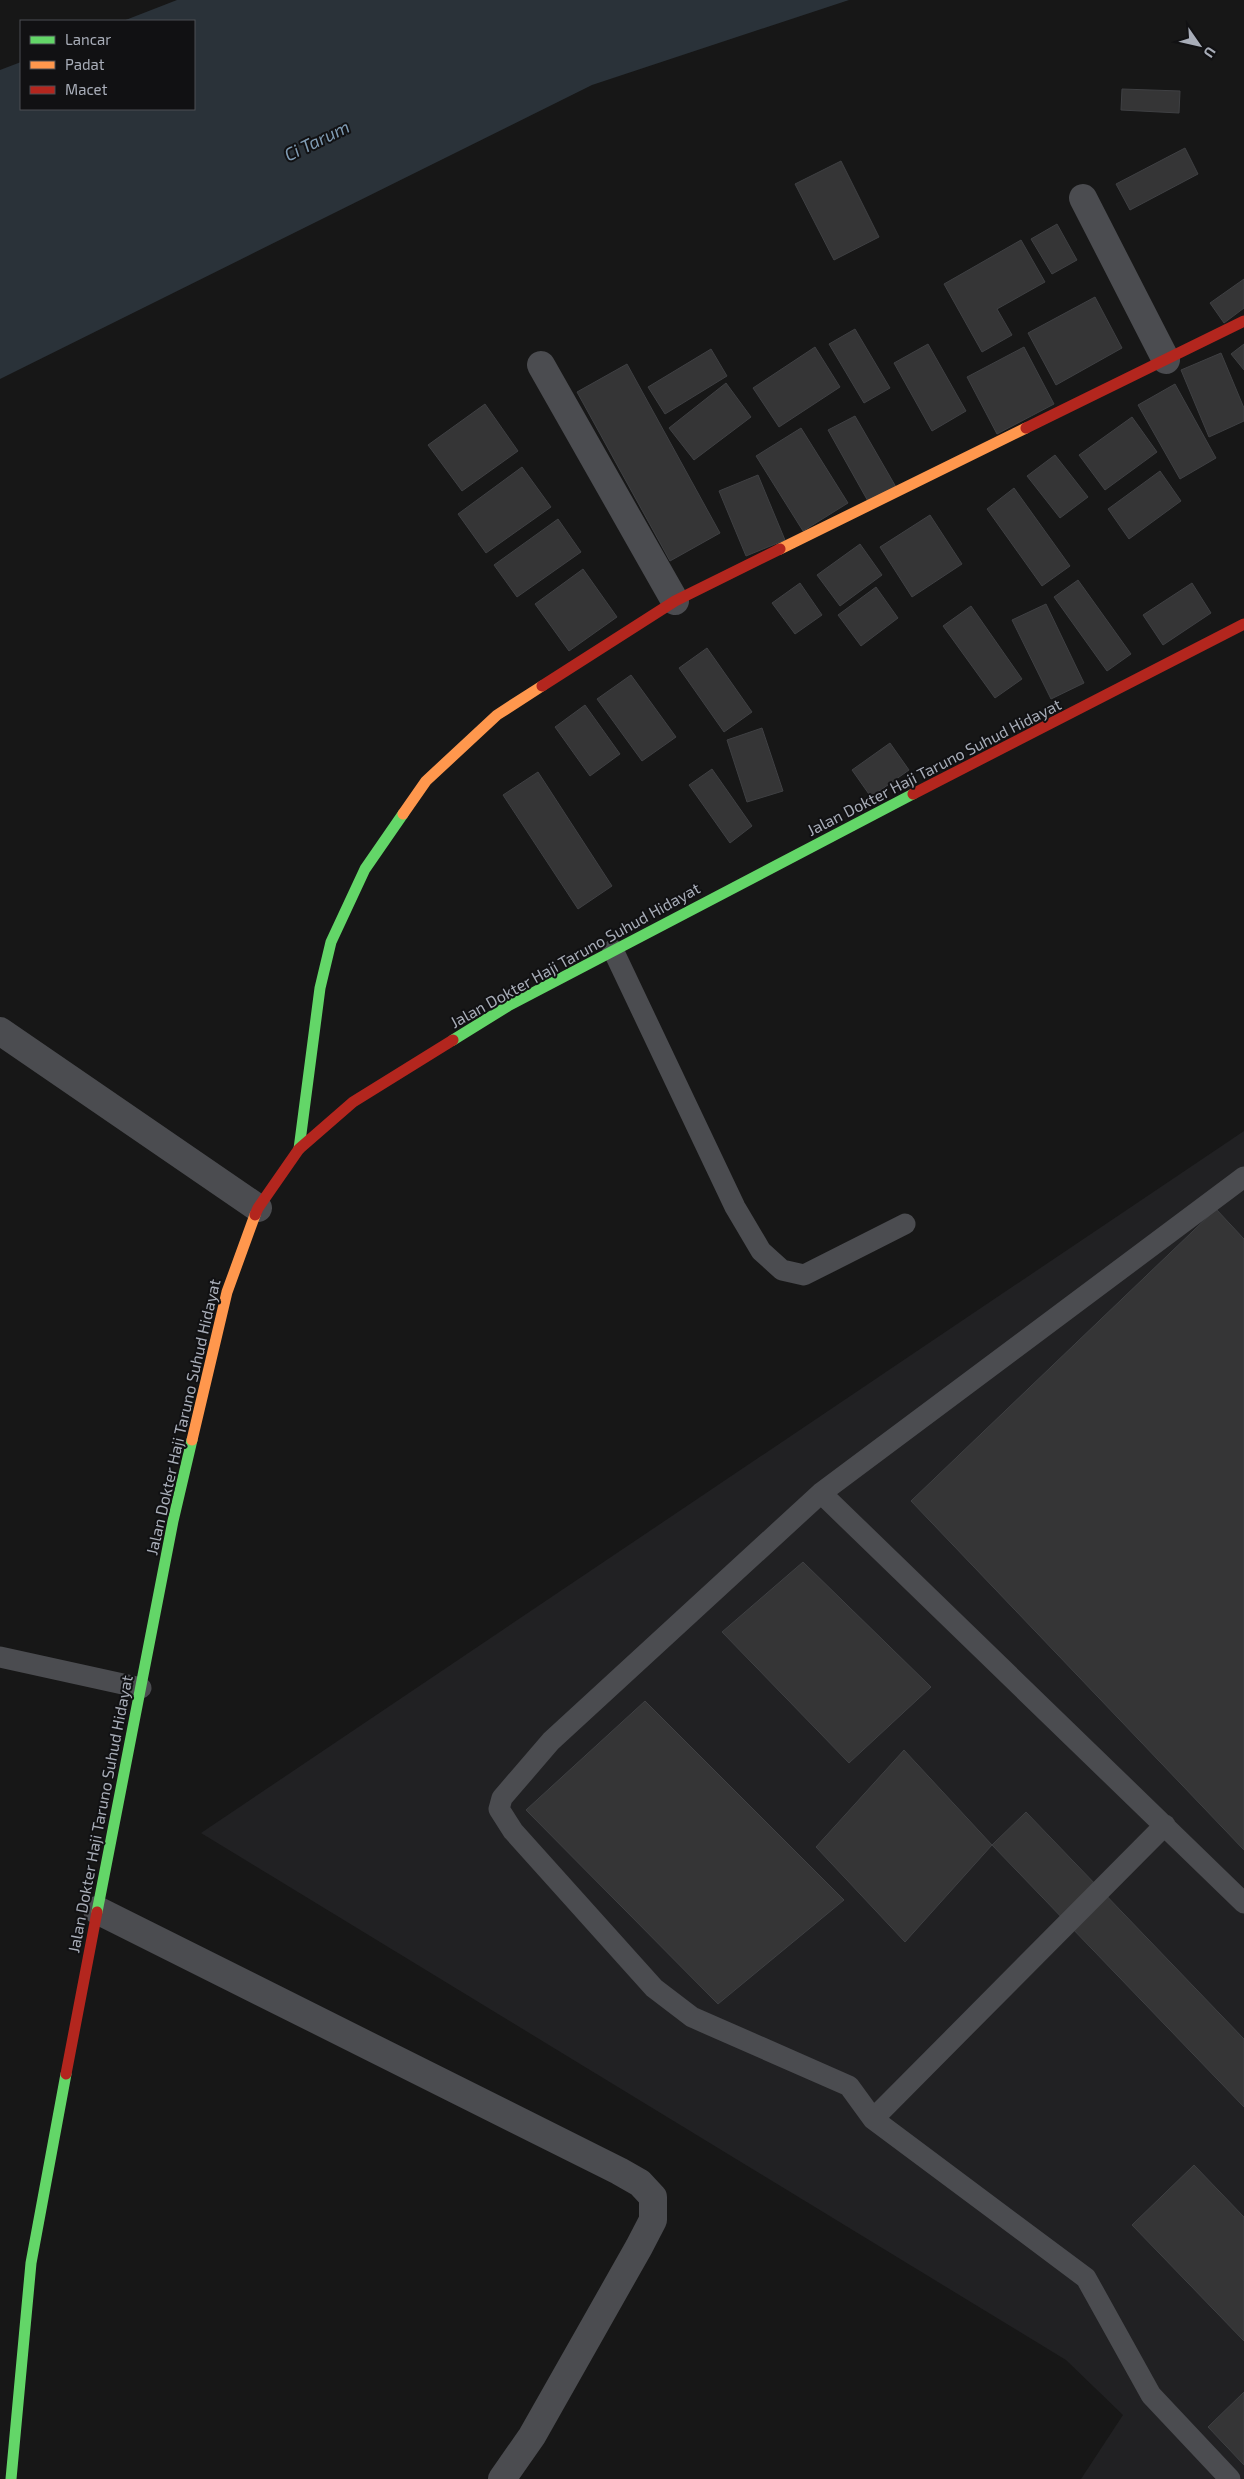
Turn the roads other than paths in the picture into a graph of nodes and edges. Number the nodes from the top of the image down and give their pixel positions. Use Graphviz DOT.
graph roads {
  1 [pos="1084,198"];
  2 [pos="1244,321"];
  3 [pos="1166,360"];
  4 [pos="541,365"];
  5 [pos="675,601"];
  6 [pos="1244,624"];
  7 [pos="613,950"];
  8 [pos="0,1031"];
  9 [pos="299,1149"];
  10 [pos="1244,1177"];
  11 [pos="258,1208"];
  12 [pos="905,1224"];
  13 [pos="822,1493"];
  14 [pos="0,1658"];
  15 [pos="141,1688"];
  16 [pos="1165,1825"];
  17 [pos="1244,1903"];
  18 [pos="97,1910"];
  19 [pos="873,2119"];
  20 [pos="11,2479"];
  21 [pos="502,2479"];
  22 [pos="1230,2479"];
  1 -- 3 [label="street"];
  2 -- 3 [label="street"];
  3 -- 5 [label="street"];
  4 -- 5 [label="street"];
  5 -- 9 [label="street"];
  6 -- 7 [label="street, Jalan Dokter Haji Taruno Suhud Hidayat"];
  7 -- 9 [label="street, Jalan Dokter Haji Taruno Suhud Hidayat"];
  7 -- 12 [label="lane"];
  8 -- 11 [label="street"];
  9 -- 11 [label="street, Jalan Dokter Haji Taruno Suhud Hidayat"];
  10 -- 13 [label="lane"];
  11 -- 15 [label="street, Jalan Dokter Haji Taruno Suhud Hidayat"];
  13 -- 16 [label="lane"];
  13 -- 19 [label="lane"];
  14 -- 15 [label="lane"];
  15 -- 18 [label="street, Jalan Dokter Haji Taruno Suhud Hidayat"];
  16 -- 17 [label="lane"];
  16 -- 19 [label="lane"];
  18 -- 20 [label="street, Jalan Dokter Haji Taruno Suhud Hidayat"];
  18 -- 21 [label="street"];
  19 -- 22 [label="lane"];
}
